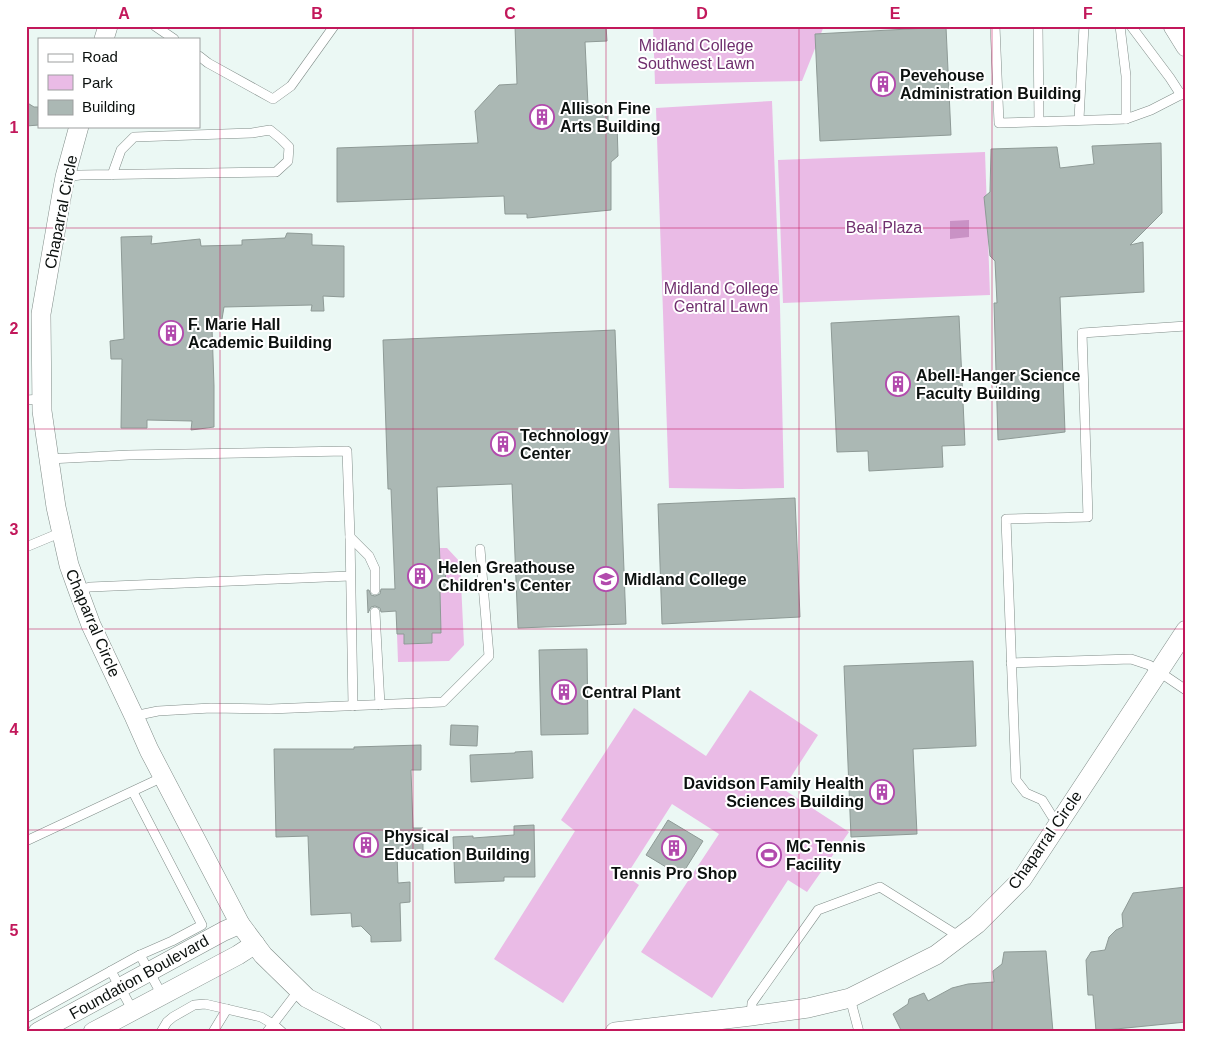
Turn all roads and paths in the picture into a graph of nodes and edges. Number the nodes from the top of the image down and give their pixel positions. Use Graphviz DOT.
graph roads {
  1 [pos="108,26"];
  2 [pos="155,26"];
  3 [pos="334,26"];
  4 [pos="995,26"];
  5 [pos="1038,26"];
  6 [pos="1084,26"];
  7 [pos="1120,26"];
  8 [pos="1131,26"];
  9 [pos="1172,26"];
  10 [pos="104,38"];
  11 [pos="173,38"];
  12 [pos="1186,47"];
  13 [pos="200,57"];
  14 [pos="1183,94"];
  15 [pos="1079,119"];
  16 [pos="1126,119"];
  17 [pos="1039,121"];
  18 [pos="78,128"];
  19 [pos="112,175"];
  20 [pos="65,177"];
  21 [pos="1186,326"];
  22 [pos="34,399"];
  23 [pos="49,459"];
  24 [pos="62,532"];
  25 [pos="350,537"];
  26 [pos="26,547"];
  27 [pos="480,549"];
  28 [pos="350,576"];
  29 [pos="78,590"];
  30 [pos="375,590"];
  31 [pos="376,612"];
  32 [pos="1186,630"];
  33 [pos="1011,663"];
  34 [pos="1158,672"];
  35 [pos="1186,690"];
  36 [pos="380,704"];
  37 [pos="353,706"];
  38 [pos="134,716"];
  39 [pos="163,777"];
  40 [pos="133,792"];
  41 [pos="1060,821"];
  42 [pos="26,841"];
  43 [pos="240,924"];
  44 [pos="960,937"];
  45 [pos="255,944"];
  46 [pos="145,963"];
  47 [pos="115,979"];
  48 [pos="299,990"];
  49 [pos="162,995"];
  50 [pos="850,998"];
  51 [pos="227,1009"];
  52 [pos="133,1011"];
  53 [pos="751,1016"];
  54 [pos="26,1018"];
  55 [pos="270,1028"];
  56 [pos="38,1032"];
  57 [pos="93,1032"];
  58 [pos="161,1032"];
  59 [pos="213,1032"];
  60 [pos="282,1032"];
  61 [pos="372,1032"];
  62 [pos="616,1032"];
  63 [pos="859,1032"];
  1 -- 10 [label="street"];
  2 -- 11 [label="lane"];
  3 -- 13 [label="lane"];
  4 -- 17 [label="lane"];
  5 -- 17 [label="lane"];
  6 -- 15 [label="lane"];
  7 -- 16 [label="lane"];
  8 -- 14 [label="lane"];
  9 -- 12 [label="street"];
  14 -- 16 [label="lane"];
  15 -- 16 [label="lane"];
  15 -- 17 [label="lane"];
  18 -- 20 [label="street, Chaparral Circle"];
  19 -- 19 [label="lane"];
  19 -- 20 [label="lane"];
  20 -- 22 [label="street, Chaparral Circle"];
  21 -- 33 [label="lane"];
  22 -- 23 [label="street, Chaparral Circle"];
  23 -- 24 [label="street, Chaparral Circle"];
  23 -- 25 [label="lane"];
  24 -- 26 [label="lane"];
  24 -- 29 [label="street, Chaparral Circle"];
  25 -- 28 [label="lane"];
  25 -- 30 [label="lane"];
  27 -- 36 [label="lane"];
  28 -- 29 [label="lane"];
  28 -- 37 [label="lane"];
  29 -- 38 [label="street, Chaparral Circle"];
  31 -- 36 [label="lane"];
  32 -- 34 [label="street, Chaparral Circle"];
  33 -- 34 [label="lane"];
  33 -- 41 [label="lane"];
  34 -- 35 [label="lane"];
  34 -- 41 [label="street, Chaparral Circle"];
  36 -- 37 [label="lane"];
  37 -- 38 [label="lane"];
  38 -- 39 [label="street, Chaparral Circle"];
  39 -- 40 [label="lane"];
  39 -- 43 [label="street, Chaparral Circle"];
  40 -- 42 [label="lane"];
  40 -- 46 [label="lane"];
  41 -- 44 [label="street, Chaparral Circle"];
  43 -- 45 [label="street, Chaparral Circle"];
  43 -- 46 [label="street, Foundation Boulevard"];
  44 -- 50 [label="street, Chaparral Circle"];
  44 -- 53 [label="lane"];
  45 -- 48 [label="street, Chaparral Circle"];
  45 -- 49 [label="street, Foundation Boulevard"];
  46 -- 47 [label="street, Foundation Boulevard"];
  46 -- 49 [label="lane"];
  47 -- 52 [label="lane"];
  47 -- 54 [label="lane"];
  47 -- 56 [label="street, Foundation Boulevard"];
  48 -- 55 [label="lane"];
  48 -- 61 [label="street, Chaparral Circle"];
  49 -- 52 [label="street, Foundation Boulevard"];
  50 -- 53 [label="street, Chaparral Circle"];
  50 -- 63 [label="lane"];
  51 -- 55 [label="lane"];
  51 -- 58 [label="lane"];
  51 -- 59 [label="lane"];
  52 -- 57 [label="street, Foundation Boulevard"];
  53 -- 62 [label="street, Chaparral Circle"];
  55 -- 60 [label="lane"];
}
